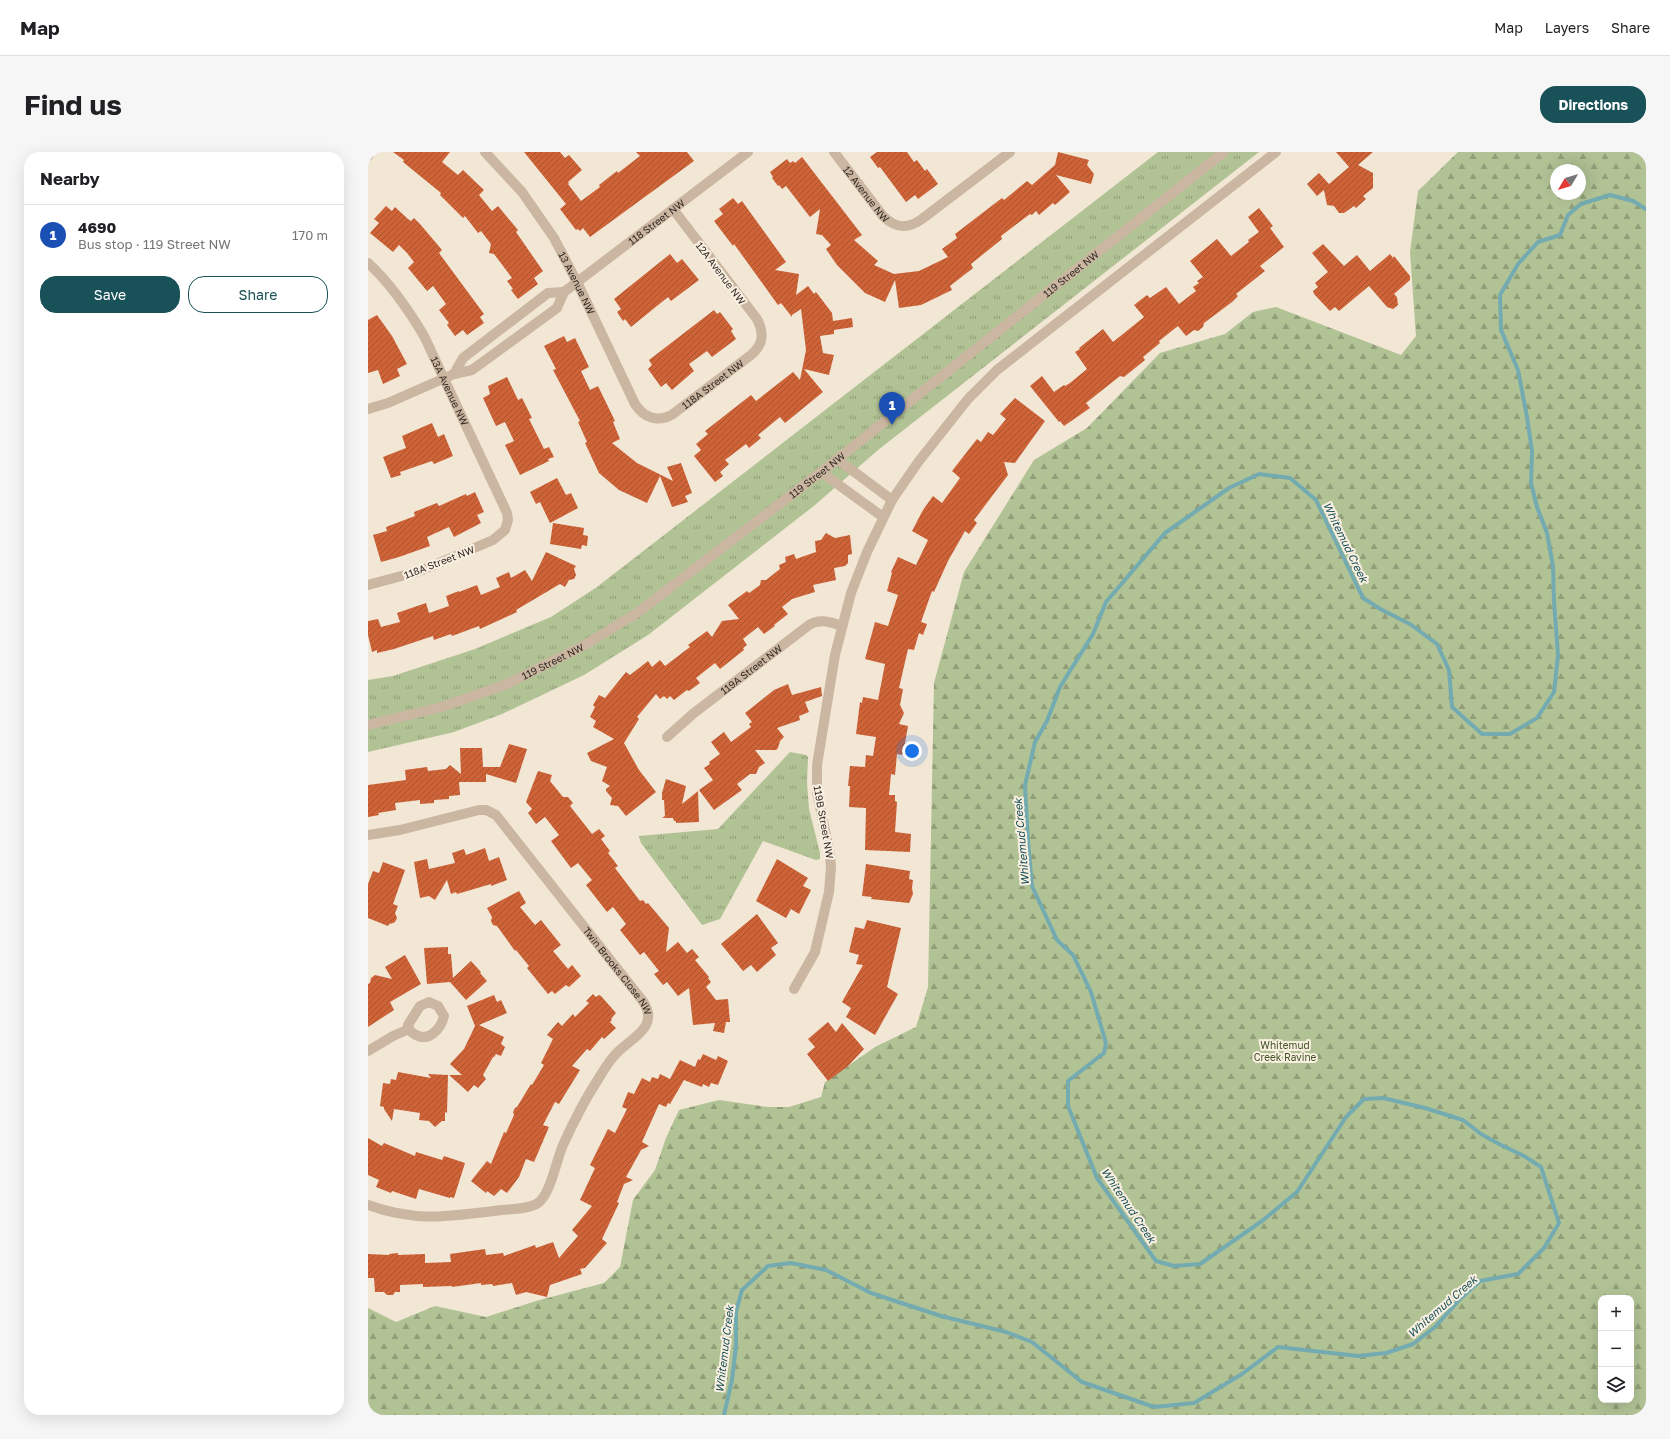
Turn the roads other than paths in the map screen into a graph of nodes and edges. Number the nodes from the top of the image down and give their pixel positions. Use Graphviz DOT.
graph roads {
  1 [pos="370,152"];
  2 [pos="485,152"];
  3 [pos="748,152"];
  4 [pos="834,152"];
  5 [pos="1010,152"];
  6 [pos="1224,152"];
  7 [pos="1276,152"];
  8 [pos="368,156"];
  9 [pos="673,209"];
  10 [pos="368,263"];
  11 [pos="577,282"];
  12 [pos="564,292"];
  13 [pos="762,340"];
  14 [pos="454,374"];
  15 [pos="444,378"];
  16 [pos="368,409"];
  17 [pos="655,419"];
  18 [pos="837,459"];
  19 [pos="821,472"];
  20 [pos="892,500"];
  21 [pos="883,517"];
  22 [pos="505,530"];
  23 [pos="368,585"];
  24 [pos="842,626"];
  25 [pos="368,725"];
  26 [pos="667,737"];
  27 [pos="368,835"];
  28 [pos="794,989"];
  29 [pos="408,1029"];
  30 [pos="368,1051"];
  31 [pos="368,1205"];
  1 -- 8 [label="street"];
  2 -- 11 [label="street, 13 Avenue NW"];
  3 -- 9 [label="street, 118 Street NW"];
  4 -- 5 [label="street, 12 Avenue NW"];
  6 -- 18 [label="street, 119 Street NW"];
  7 -- 20 [label="street"];
  9 -- 11 [label="street, 118 Street NW"];
  9 -- 13 [label="street, 12A Avenue NW"];
  10 -- 15 [label="street, 13A Avenue NW"];
  11 -- 12 [label="street, 118 Street NW"];
  11 -- 17 [label="street, 13 Avenue NW"];
  12 -- 14 [label="street, 118 Street NW"];
  12 -- 14 [label="street, 118 Street NW"];
  13 -- 17 [label="street, 118A Street NW"];
  14 -- 15 [label="street, 118 Street NW"];
  15 -- 16 [label="street, 118 Street NW"];
  15 -- 22 [label="street, 13A Avenue NW"];
  18 -- 19 [label="street, 119 Street NW"];
  18 -- 20 [label="street"];
  19 -- 21 [label="street"];
  19 -- 25 [label="street, 119 Street NW"];
  20 -- 21 [label="street"];
  21 -- 24 [label="street"];
  22 -- 23 [label="street, 118A Street NW"];
  24 -- 26 [label="street, 119A Street NW"];
  24 -- 28 [label="street, 119B Street NW"];
  27 -- 31 [label="street, Twin Brooks Close NW"];
  29 -- 30 [label="street"];
}
